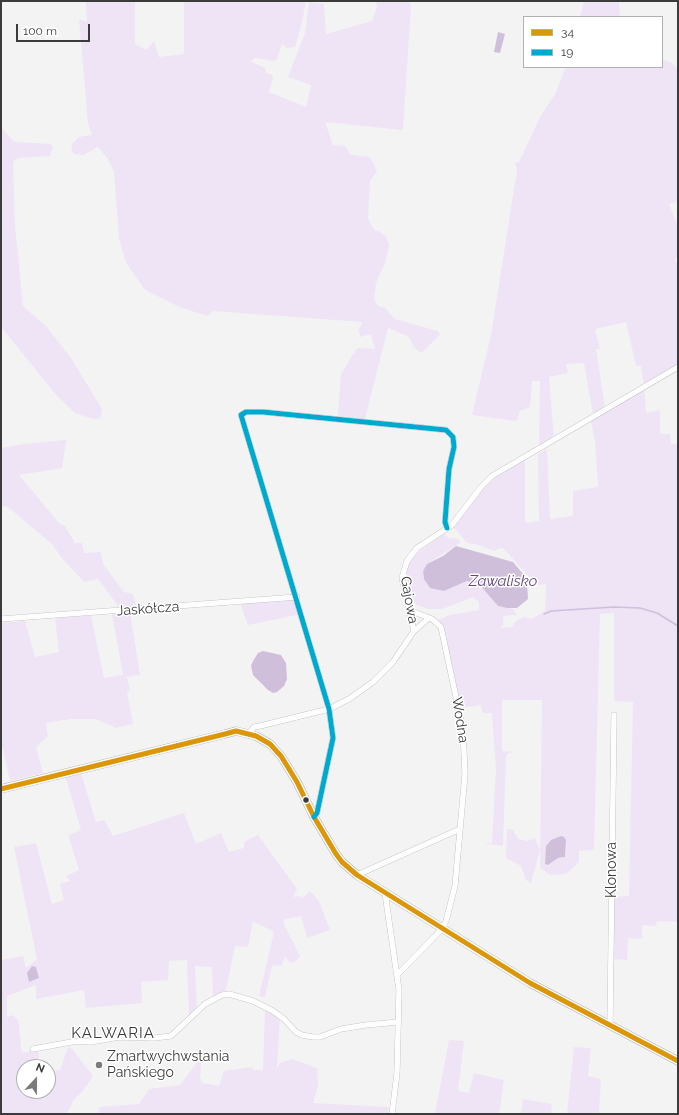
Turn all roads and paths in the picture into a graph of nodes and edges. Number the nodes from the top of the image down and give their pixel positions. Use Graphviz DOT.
graph roads {
  1 [pos="678,366"];
  2 [pos="447,528"];
  3 [pos="296,597"];
  4 [pos="409,607"];
  5 [pos="429,618"];
  6 [pos="1,619"];
  7 [pos="414,631"];
  8 [pos="329,709"];
  9 [pos="614,715"];
  10 [pos="249,733"];
  11 [pos="1,789"];
  12 [pos="314,817"];
  13 [pos="460,829"];
  14 [pos="357,875"];
  15 [pos="385,893"];
  16 [pos="442,929"];
  17 [pos="398,974"];
  18 [pos="398,1022"];
  19 [pos="610,1025"];
  20 [pos="33,1049"];
  21 [pos="678,1061"];
  22 [pos="392,1114"];
  1 -- 2 [label="street, Gajowa"];
  2 -- 3 [label="street"];
  2 -- 4 [label="street, Gajowa"];
  3 -- 6 [label="street, Jaskółcza"];
  3 -- 8 [label="street"];
  4 -- 5 [label="street, Wodna"];
  4 -- 7 [label="street, Gajowa"];
  5 -- 7 [label="street"];
  5 -- 13 [label="street, Wodna"];
  7 -- 8 [label="street, Gajowa"];
  8 -- 10 [label="street, Gajowa"];
  8 -- 12 [label="street"];
  9 -- 19 [label="street, Klonowa"];
  10 -- 11 [label="street"];
  10 -- 12 [label="street"];
  12 -- 14 [label="street"];
  13 -- 14 [label="street"];
  13 -- 16 [label="street, Wodna"];
  14 -- 15 [label="street"];
  15 -- 16 [label="street"];
  15 -- 17 [label="street"];
  16 -- 17 [label="street"];
  16 -- 19 [label="street"];
  17 -- 18 [label="street"];
  18 -- 20 [label="street"];
  18 -- 22 [label="street"];
  19 -- 21 [label="street"];
}
